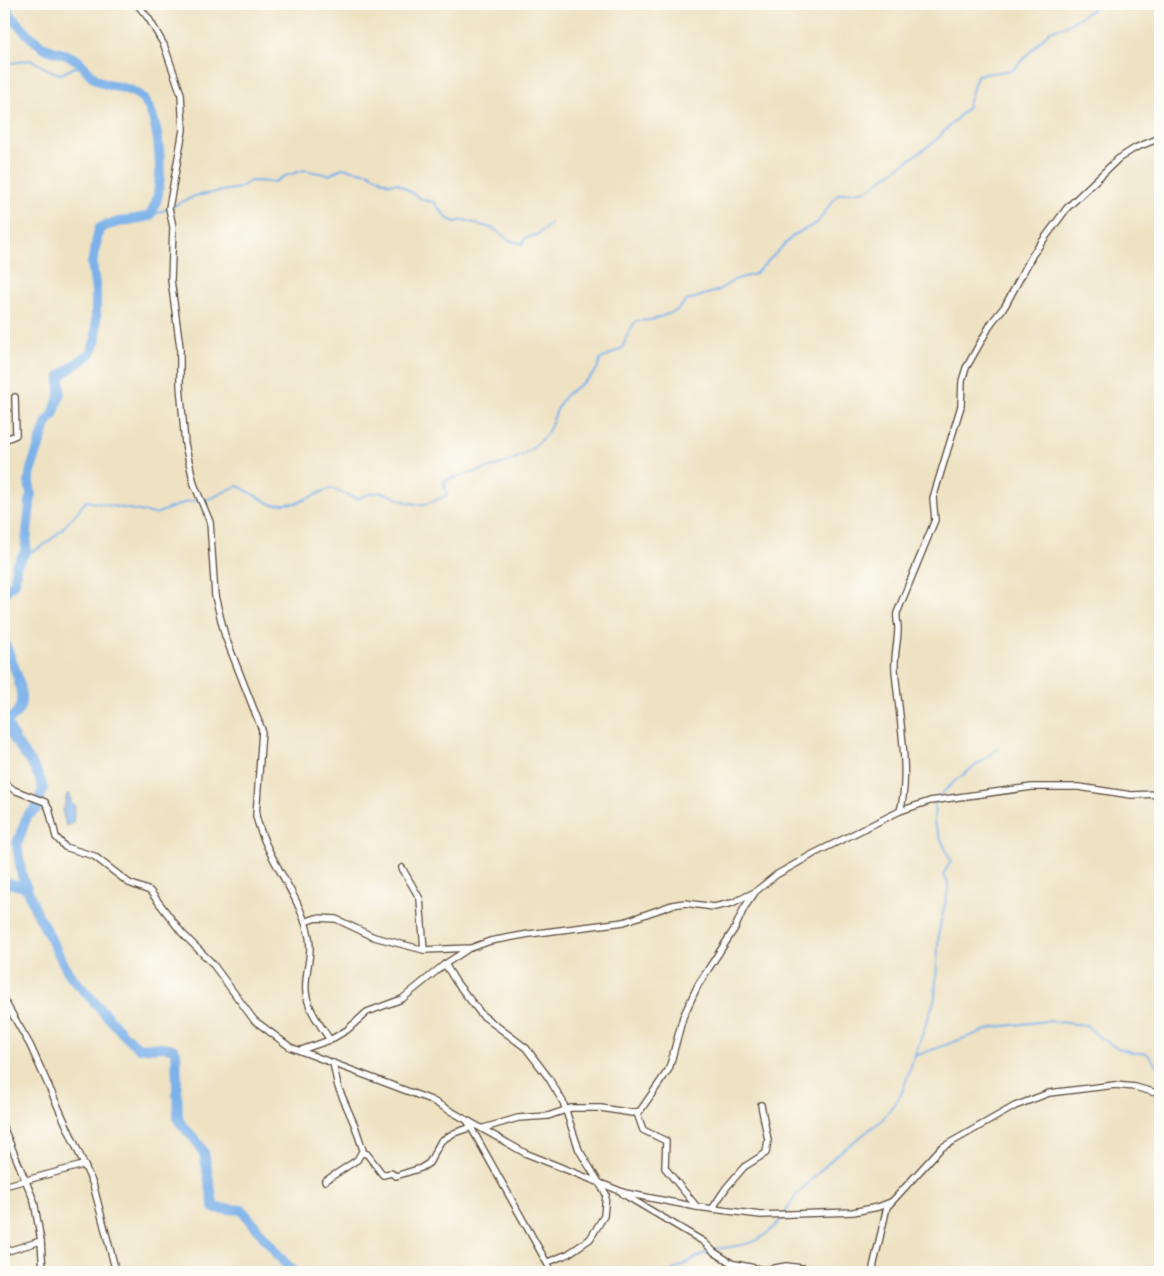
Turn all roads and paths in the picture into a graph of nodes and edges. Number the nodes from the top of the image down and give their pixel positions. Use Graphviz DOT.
graph roads {
  1 [pos="136,4"];
  2 [pos="1160,138"];
  3 [pos="15,397"];
  4 [pos="4,440"];
  5 [pos="4,782"];
  6 [pos="1160,794"];
  7 [pos="900,810"];
  8 [pos="402,868"];
  9 [pos="755,892"];
  10 [pos="305,922"];
  11 [pos="470,948"];
  12 [pos="424,950"];
  13 [pos="446,964"];
  14 [pos="4,1000"];
  15 [pos="330,1040"];
  16 [pos="299,1050"];
  17 [pos="333,1063"];
  18 [pos="1160,1094"];
  19 [pos="761,1105"];
  20 [pos="566,1109"];
  21 [pos="637,1113"];
  22 [pos="466,1120"];
  23 [pos="472,1127"];
  24 [pos="484,1128"];
  25 [pos="4,1129"];
  26 [pos="362,1153"];
  27 [pos="83,1165"];
  28 [pos="26,1180"];
  29 [pos="325,1180"];
  30 [pos="599,1182"];
  31 [pos="4,1186"];
  32 [pos="617,1191"];
  33 [pos="891,1202"];
  34 [pos="696,1207"];
  35 [pos="712,1209"];
  36 [pos="41,1242"];
  37 [pos="4,1252"];
  38 [pos="548,1262"];
  39 [pos="733,1264"];
  40 [pos="43,1272"];
  41 [pos="116,1272"];
  42 [pos="552,1272"];
  43 [pos="741,1272"];
  44 [pos="833,1272"];
  45 [pos="872,1272"];
  1 -- 10 [label="street"];
  2 -- 7 [label="street"];
  3 -- 4 [label="street"];
  5 -- 16 [label="street"];
  6 -- 7 [label="street"];
  7 -- 9 [label="street"];
  8 -- 12 [label="street"];
  9 -- 11 [label="street"];
  9 -- 21 [label="street"];
  10 -- 12 [label="street"];
  10 -- 15 [label="street"];
  11 -- 12 [label="street"];
  11 -- 13 [label="street"];
  13 -- 15 [label="street"];
  13 -- 20 [label="street"];
  14 -- 27 [label="street"];
  15 -- 16 [label="street"];
  16 -- 17 [label="street"];
  17 -- 22 [label="street"];
  17 -- 26 [label="street"];
  18 -- 33 [label="street"];
  19 -- 35 [label="street"];
  20 -- 21 [label="street"];
  20 -- 24 [label="street"];
  20 -- 30 [label="street"];
  21 -- 34 [label="street"];
  22 -- 23 [label="street"];
  22 -- 24 [label="street"];
  23 -- 26 [label="street"];
  23 -- 38 [label="street"];
  24 -- 30 [label="street"];
  25 -- 28 [label="street"];
  26 -- 29 [label="street"];
  27 -- 28 [label="street"];
  27 -- 41 [label="street"];
  28 -- 31 [label="street"];
  28 -- 36 [label="street"];
  30 -- 32 [label="street"];
  30 -- 38 [label="street"];
  32 -- 34 [label="street"];
  32 -- 39 [label="street"];
  33 -- 35 [label="street"];
  33 -- 45 [label="street"];
  34 -- 35 [label="street"];
  36 -- 37 [label="street"];
  36 -- 40 [label="street"];
  38 -- 42 [label="street"];
  39 -- 43 [label="street"];
  39 -- 44 [label="street"];
}
